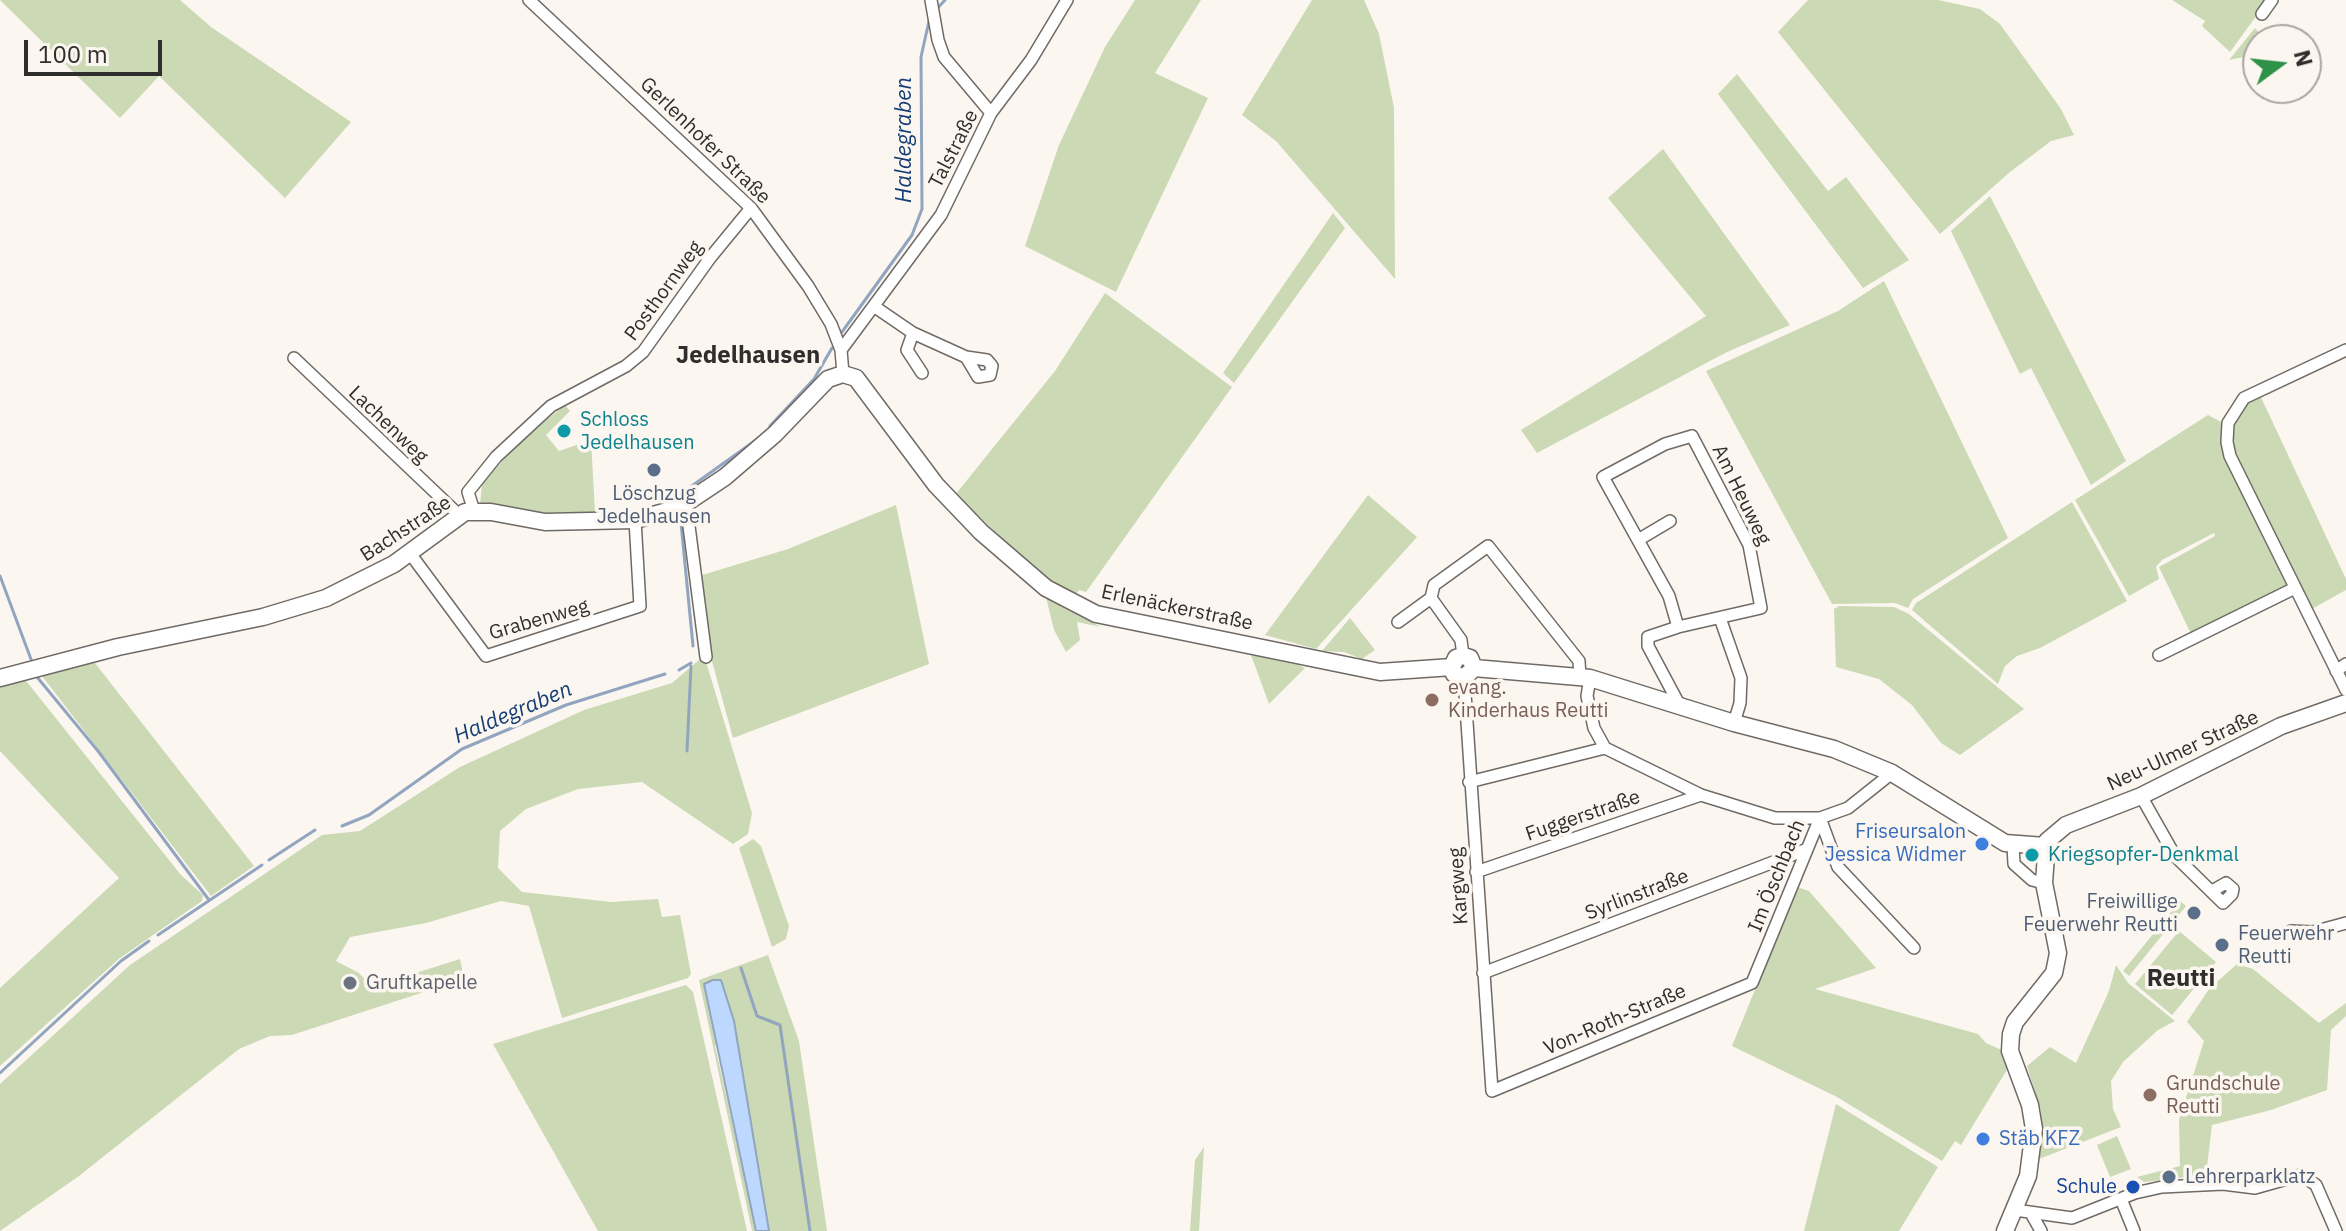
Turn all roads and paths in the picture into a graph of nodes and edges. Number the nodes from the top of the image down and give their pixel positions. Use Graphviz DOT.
graph roads {
  1 [pos="529,0"];
  2 [pos="931,0"];
  3 [pos="1067,0"];
  4 [pos="2272,0"];
  5 [pos="2262,14"];
  6 [pos="991,113"];
  7 [pos="751,208"];
  8 [pos="875,307"];
  9 [pos="913,333"];
  10 [pos="841,350"];
  11 [pos="2346,350"];
  12 [pos="966,357"];
  13 [pos="294,358"];
  14 [pos="922,373"];
  15 [pos="843,374"];
  16 [pos="686,503"];
  17 [pos="467,513"];
  18 [pos="635,520"];
  19 [pos="1670,521"];
  20 [pos="1638,540"];
  21 [pos="409,552"];
  22 [pos="2295,588"];
  23 [pos="1431,598"];
  24 [pos="1720,618"];
  25 [pos="1398,622"];
  26 [pos="1678,627"];
  27 [pos="2159,655"];
  28 [pos="706,657"];
  29 [pos="1463,667"];
  30 [pos="2341,667"];
  31 [pos="0,678"];
  32 [pos="1585,678"];
  33 [pos="2346,690"];
  34 [pos="2346,703"];
  35 [pos="1680,706"];
  36 [pos="1734,723"];
  37 [pos="1605,748"];
  38 [pos="1892,773"];
  39 [pos="1469,782"];
  40 [pos="1701,795"];
  41 [pos="2141,796"];
  42 [pos="1820,818"];
  43 [pos="2013,845"];
  44 [pos="2045,846"];
  45 [pos="1805,850"];
  46 [pos="1476,872"];
  47 [pos="2044,883"];
  48 [pos="2212,891"];
  49 [pos="2346,923"];
  50 [pos="2291,931"];
  51 [pos="1914,948"];
  52 [pos="1483,973"];
  53 [pos="1752,983"];
  54 [pos="1492,1091"];
  55 [pos="2121,1199"];
  56 [pos="2023,1211"];
  57 [pos="2346,1228"];
  58 [pos="2005,1231"];
  59 [pos="2041,1231"];
  60 [pos="2134,1231"];
  61 [pos="2336,1231"];
  1 -- 7 [label="street, Gerlenhofer Straße"];
  2 -- 6 [label="street"];
  3 -- 6 [label="street, Talstraße"];
  4 -- 5 [label="street"];
  6 -- 8 [label="street, Talstraße"];
  7 -- 10 [label="street, Gerlenhofer Straße"];
  7 -- 17 [label="street, Posthornweg"];
  8 -- 9 [label="street"];
  8 -- 10 [label="street, Talstraße"];
  9 -- 12 [label="street"];
  9 -- 14 [label="street"];
  10 -- 15 [label="street, Gerlenhofer Straße"];
  11 -- 22 [label="street"];
  13 -- 17 [label="street, Lachenweg"];
  15 -- 16 [label="street, Bachstraße"];
  15 -- 29 [label="street, Erlenäckerstraße"];
  16 -- 18 [label="street, Bachstraße"];
  16 -- 28 [label="street"];
  17 -- 18 [label="street, Bachstraße"];
  17 -- 21 [label="street, Bachstraße"];
  18 -- 21 [label="street, Grabenweg"];
  19 -- 20 [label="street"];
  20 -- 24 [label="street, Am Heuweg"];
  20 -- 26 [label="street, Am Heuweg"];
  21 -- 31 [label="street, Bachstraße"];
  22 -- 27 [label="street"];
  22 -- 30 [label="street"];
  23 -- 25 [label="street"];
  23 -- 29 [label="street"];
  23 -- 32 [label="street"];
  24 -- 26 [label="street, Am Heuweg"];
  24 -- 36 [label="street"];
  26 -- 35 [label="street, Am Heuweg"];
  29 -- 32 [label="street, Erlenäckerstraße"];
  29 -- 39 [label="street, Kargweg"];
  30 -- 33 [label="street"];
  32 -- 35 [label="street, Erlenäckerstraße"];
  32 -- 37 [label="street"];
  34 -- 41 [label="street, Neu-Ulmer Straße"];
  35 -- 36 [label="street, Erlenäckerstraße"];
  36 -- 38 [label="street, Erlenäckerstraße"];
  37 -- 39 [label="street"];
  37 -- 40 [label="street"];
  38 -- 42 [label="street, Im Öschbach"];
  38 -- 43 [label="street, Erlenäckerstraße"];
  39 -- 46 [label="street, Kargweg"];
  40 -- 42 [label="street"];
  40 -- 46 [label="street, Fuggerstraße"];
  41 -- 44 [label="street, Neu-Ulmer Straße"];
  41 -- 48 [label="street"];
  42 -- 45 [label="street, Im Öschbach"];
  42 -- 51 [label="street"];
  43 -- 44 [label="street"];
  43 -- 47 [label="street"];
  44 -- 47 [label="street"];
  45 -- 52 [label="street, Syrlinstraße"];
  45 -- 53 [label="street, Im Öschbach"];
  46 -- 52 [label="street, Kargweg"];
  47 -- 56 [label="street"];
  49 -- 50 [label="street"];
  52 -- 54 [label="street, Kargweg"];
  53 -- 54 [label="street, Von-Roth-Straße"];
  55 -- 56 [label="street"];
  55 -- 60 [label="street"];
  55 -- 61 [label="street"];
  56 -- 58 [label="street"];
  56 -- 59 [label="street"];
  57 -- 61 [label="street"];
}
